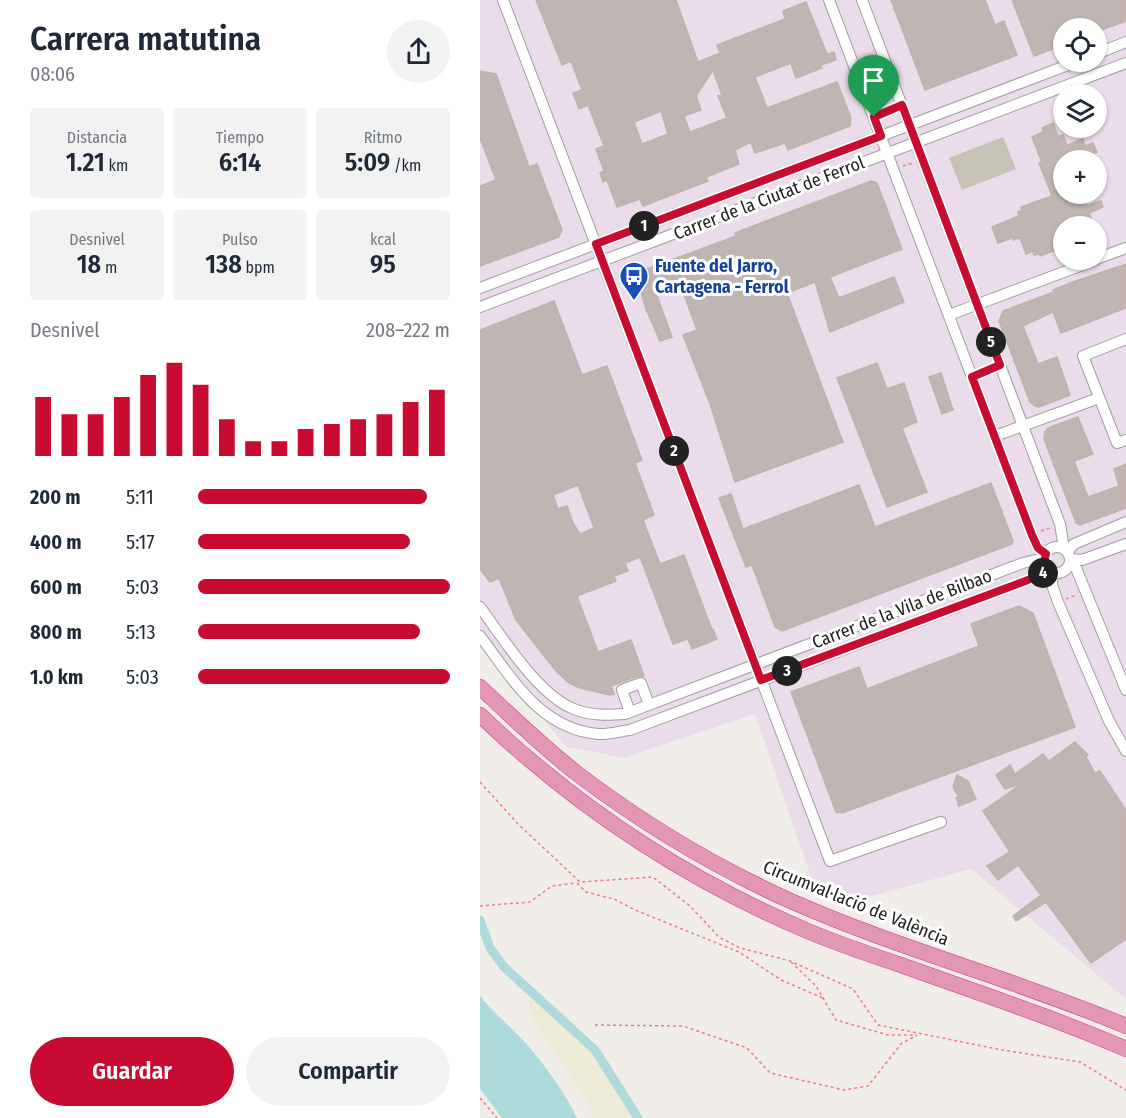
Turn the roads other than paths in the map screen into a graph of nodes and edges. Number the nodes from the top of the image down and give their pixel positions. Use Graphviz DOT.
graph roads {
  1 [pos="503,0"];
  2 [pos="829,0"];
  3 [pos="862,0"];
  4 [pos="1126,42"];
  5 [pos="1107,50"];
  6 [pos="1126,63"];
  7 [pos="1053,71"];
  8 [pos="909,125"];
  9 [pos="881,136"];
  10 [pos="916,143"];
  11 [pos="887,153"];
  12 [pos="596,244"];
  13 [pos="1126,248"];
  14 [pos="1107,255"];
  15 [pos="602,261"];
  16 [pos="1068,270"];
  17 [pos="480,288"];
  18 [pos="977,305"];
  19 [pos="480,307"];
  20 [pos="949,315"];
  21 [pos="1126,339"];
  22 [pos="1099,398"];
  23 [pos="1023,426"];
  24 [pos="995,436"];
  25 [pos="1126,440"];
  26 [pos="1126,523"];
  27 [pos="1123,544"];
  28 [pos="1045,556"];
  29 [pos="1068,556"];
  30 [pos="1051,571"];
  31 [pos="480,607"];
  32 [pos="480,636"];
  33 [pos="755,664"];
  34 [pos="761,680"];
  35 [pos="480,687"];
  36 [pos="1126,690"];
  37 [pos="649,705"];
  38 [pos="628,713"];
  39 [pos="480,715"];
  40 [pos="1126,751"];
  41 [pos="941,822"];
  42 [pos="1126,1026"];
  43 [pos="1126,1049"];
  1 -- 12 [label="street"];
  2 -- 9 [label="street"];
  3 -- 8 [label="street"];
  4 -- 5 [label="street"];
  6 -- 10 [label="street, Carrer de la Ciutat de Ferrol"];
  7 -- 8 [label="street, Carrer de la Ciutat de Ferrol"];
  8 -- 9 [label="street, Carrer de la Ciutat de Ferrol"];
  8 -- 10 [label="street"];
  9 -- 11 [label="street"];
  9 -- 12 [label="street, Carrer de la Ciutat de Ferrol"];
  10 -- 11 [label="street, Carrer de la Ciutat de Ferrol"];
  10 -- 18 [label="street"];
  11 -- 15 [label="street, Carrer de la Ciutat de Ferrol"];
  11 -- 20 [label="street"];
  12 -- 15 [label="street"];
  12 -- 17 [label="street, Carrer de la Ciutat de Ferrol"];
  13 -- 14 [label="street"];
  15 -- 19 [label="street, Carrer de la Ciutat de Ferrol"];
  15 -- 33 [label="street"];
  16 -- 18 [label="street"];
  18 -- 20 [label="street"];
  18 -- 23 [label="street"];
  20 -- 24 [label="street"];
  21 -- 22 [label="street"];
  22 -- 23 [label="street"];
  22 -- 25 [label="street"];
  23 -- 24 [label="street"];
  23 -- 29 [label="street"];
  24 -- 28 [label="street"];
  26 -- 29 [label="street"];
  27 -- 29 [label="street"];
  28 -- 29 [label="street"];
  28 -- 30 [label="street"];
  28 -- 33 [label="street, Carrer de la Vila de Bilbao"];
  29 -- 30 [label="street"];
  29 -- 36 [label="street"];
  30 -- 34 [label="street, Carrer de la Vila de Bilbao"];
  30 -- 40 [label="street"];
  31 -- 38 [label="street"];
  32 -- 34 [label="street, Carrer de la Vila de Bilbao"];
  33 -- 34 [label="street"];
  33 -- 37 [label="street, Carrer de la Vila de Bilbao"];
  34 -- 41 [label="street"];
  35 -- 42 [label="highway, Circumval·lació de València"];
  37 -- 38 [label="street, Carrer de la Vila de Bilbao"];
  37 -- 38 [label="street"];
  39 -- 43 [label="highway"];
}
